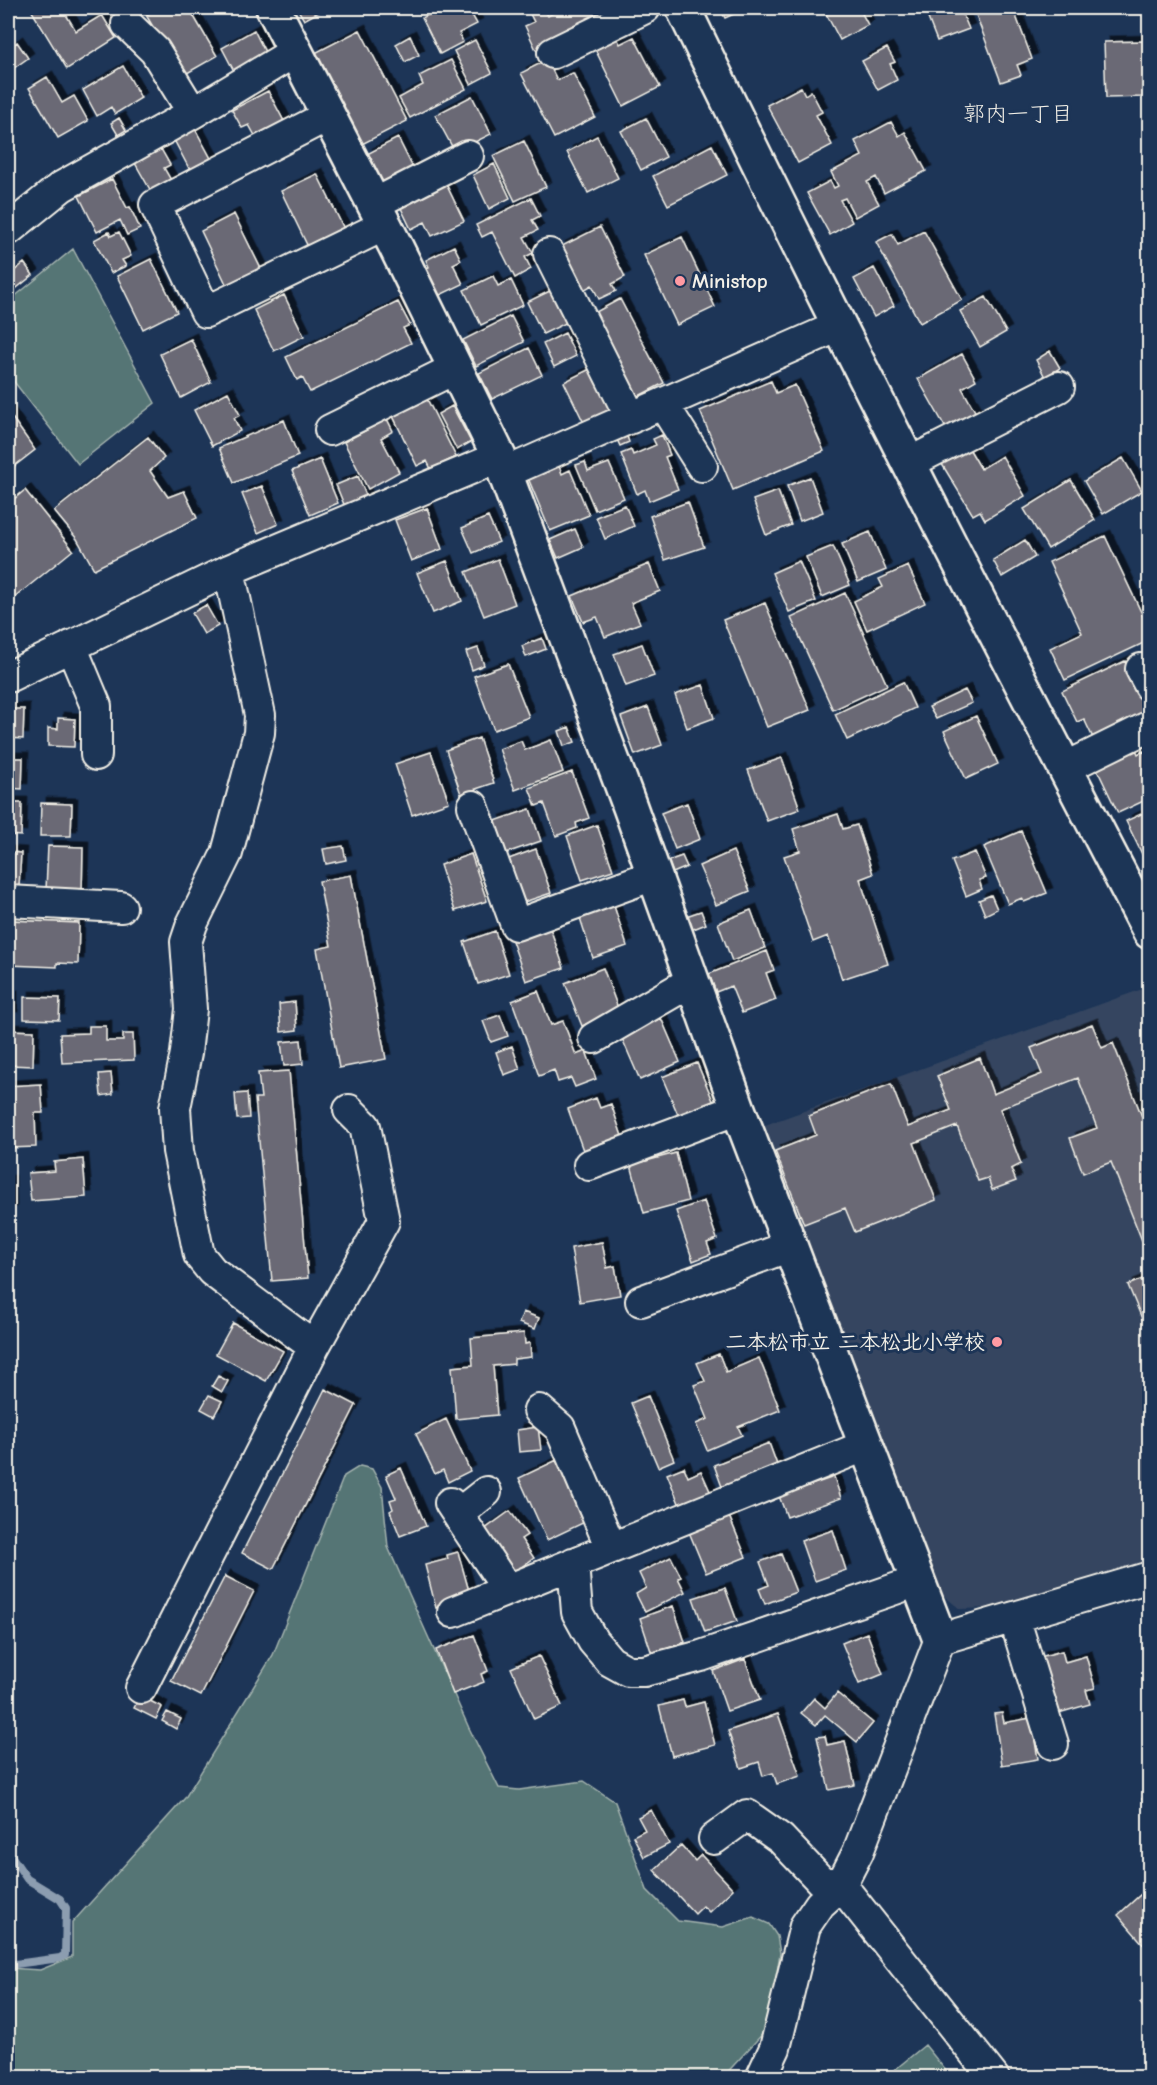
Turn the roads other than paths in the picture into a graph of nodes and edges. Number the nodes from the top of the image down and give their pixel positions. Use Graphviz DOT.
graph roads {
  1 [pos="273,8"];
  2 [pos="645,8"];
  3 [pos="683,8"];
  4 [pos="127,24"];
  5 [pos="296,51"];
  6 [pos="553,53"];
  7 [pos="194,113"];
  8 [pos="329,115"];
  9 [pos="468,156"];
  10 [pos="380,214"];
  11 [pos="8,230"];
  12 [pos="549,254"];
  13 [pos="839,326"];
  14 [pos="456,368"];
  15 [pos="1059,387"];
  16 [pos="663,404"];
  17 [pos="631,418"];
  18 [pos="330,430"];
  19 [pos="909,463"];
  20 [pos="502,465"];
  21 [pos="702,466"];
  22 [pos="229,570"];
  23 [pos="71,646"];
  24 [pos="8,677"];
  25 [pos="1149,726"];
  26 [pos="96,755"];
  27 [pos="1065,768"];
  28 [pos="473,806"];
  29 [pos="654,874"];
  30 [pos="8,901"];
  31 [pos="121,907"];
  32 [pos="1149,932"];
  33 [pos="692,981"];
  34 [pos="594,1038"];
  35 [pos="738,1109"];
  36 [pos="349,1110"];
  37 [pos="589,1165"];
  38 [pos="790,1246"];
  39 [pos="641,1301"];
  40 [pos="314,1347"];
  41 [pos="539,1410"];
  42 [pos="867,1445"];
  43 [pos="486,1492"];
  44 [pos="611,1548"];
  45 [pos="573,1563"];
  46 [pos="1149,1577"];
  47 [pos="918,1581"];
  48 [pos="508,1590"];
  49 [pos="453,1612"];
  50 [pos="1014,1617"];
  51 [pos="940,1639"];
  52 [pos="141,1688"];
  53 [pos="1053,1744"];
  54 [pos="714,1839"];
  55 [pos="841,1885"];
  56 [pos="761,2078"];
  57 [pos="994,2078"];
  1 -- 5 [label="street"];
  2 -- 6 [label="street"];
  3 -- 13 [label="street"];
  4 -- 7 [label="street"];
  5 -- 7 [label="street"];
  5 -- 8 [label="street"];
  7 -- 11 [label="street"];
  8 -- 10 [label="street"];
  8 -- 10 [label="street"];
  9 -- 10 [label="street"];
  10 -- 14 [label="street"];
  12 -- 17 [label="street"];
  13 -- 16 [label="street"];
  13 -- 19 [label="street"];
  14 -- 18 [label="street"];
  14 -- 20 [label="street"];
  15 -- 19 [label="street"];
  16 -- 17 [label="street"];
  16 -- 21 [label="street"];
  17 -- 20 [label="street"];
  19 -- 27 [label="street"];
  20 -- 22 [label="street"];
  20 -- 29 [label="street"];
  22 -- 23 [label="street"];
  22 -- 40 [label="street"];
  23 -- 24 [label="street"];
  23 -- 26 [label="street"];
  25 -- 27 [label="street"];
  27 -- 32 [label="street"];
  28 -- 29 [label="street"];
  29 -- 33 [label="street"];
  30 -- 31 [label="street"];
  33 -- 34 [label="street"];
  33 -- 35 [label="street"];
  35 -- 37 [label="street"];
  35 -- 38 [label="street"];
  36 -- 40 [label="street"];
  38 -- 39 [label="street"];
  38 -- 42 [label="street"];
  40 -- 52 [label="street"];
  41 -- 44 [label="street"];
  42 -- 44 [label="street"];
  42 -- 47 [label="street"];
  43 -- 48 [label="street"];
  44 -- 45 [label="street"];
  45 -- 47 [label="street"];
  45 -- 48 [label="street"];
  46 -- 50 [label="street"];
  47 -- 51 [label="street"];
  48 -- 49 [label="street"];
  50 -- 51 [label="street"];
  50 -- 53 [label="street"];
  51 -- 55 [label="street"];
  54 -- 55 [label="street"];
  55 -- 56 [label="street"];
  55 -- 57 [label="street"];
}
